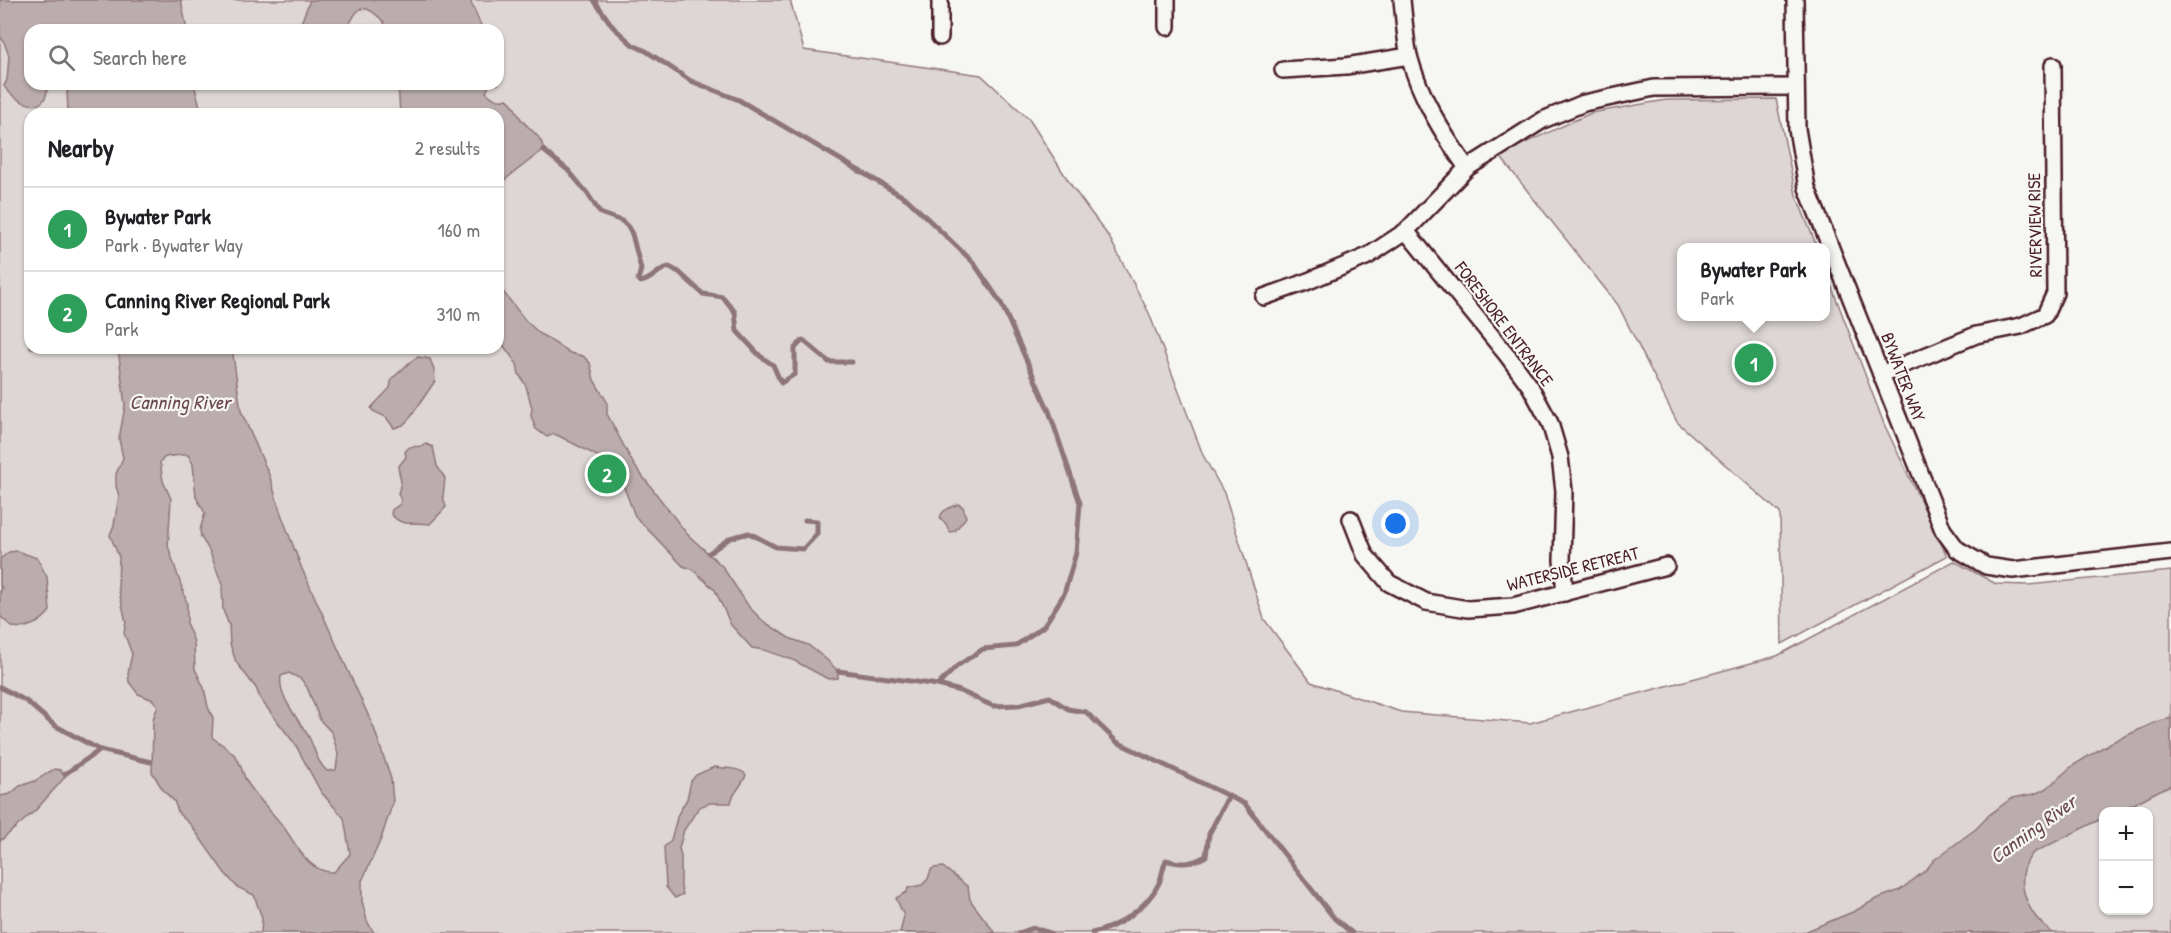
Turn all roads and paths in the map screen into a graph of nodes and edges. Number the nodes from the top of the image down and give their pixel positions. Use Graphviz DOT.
graph roads {
  1 [pos="940,0"];
  2 [pos="1167,0"];
  3 [pos="1402,0"];
  4 [pos="1795,0"];
  5 [pos="1167,27"];
  6 [pos="940,37"];
  7 [pos="1409,56"];
  8 [pos="2053,66"];
  9 [pos="1283,70"];
  10 [pos="1796,87"];
  11 [pos="1467,168"];
  12 [pos="1406,231"];
  13 [pos="1829,243"];
  14 [pos="1830,246"];
  15 [pos="1264,297"];
  16 [pos="1881,374"];
  17 [pos="1351,519"];
  18 [pos="2171,552"];
  19 [pos="1666,566"];
  20 [pos="1565,593"];
  1 -- 6 [label="street"];
  2 -- 5 [label="street"];
  3 -- 7 [label="street"];
  4 -- 10 [label="street, BYWATER WAY"];
  7 -- 9 [label="street"];
  7 -- 11 [label="street"];
  8 -- 16 [label="street, RIVERVIEW RISE"];
  10 -- 11 [label="street"];
  10 -- 13 [label="street, BYWATER WAY"];
  11 -- 12 [label="street"];
  12 -- 15 [label="street"];
  12 -- 20 [label="street, FORESHORE ENTRANCE"];
  14 -- 16 [label="street, BYWATER WAY"];
  16 -- 18 [label="street, BYWATER WAY"];
  17 -- 20 [label="street, WATERSIDE RETREAT"];
  19 -- 20 [label="street, WATERSIDE RETREAT"];
}
